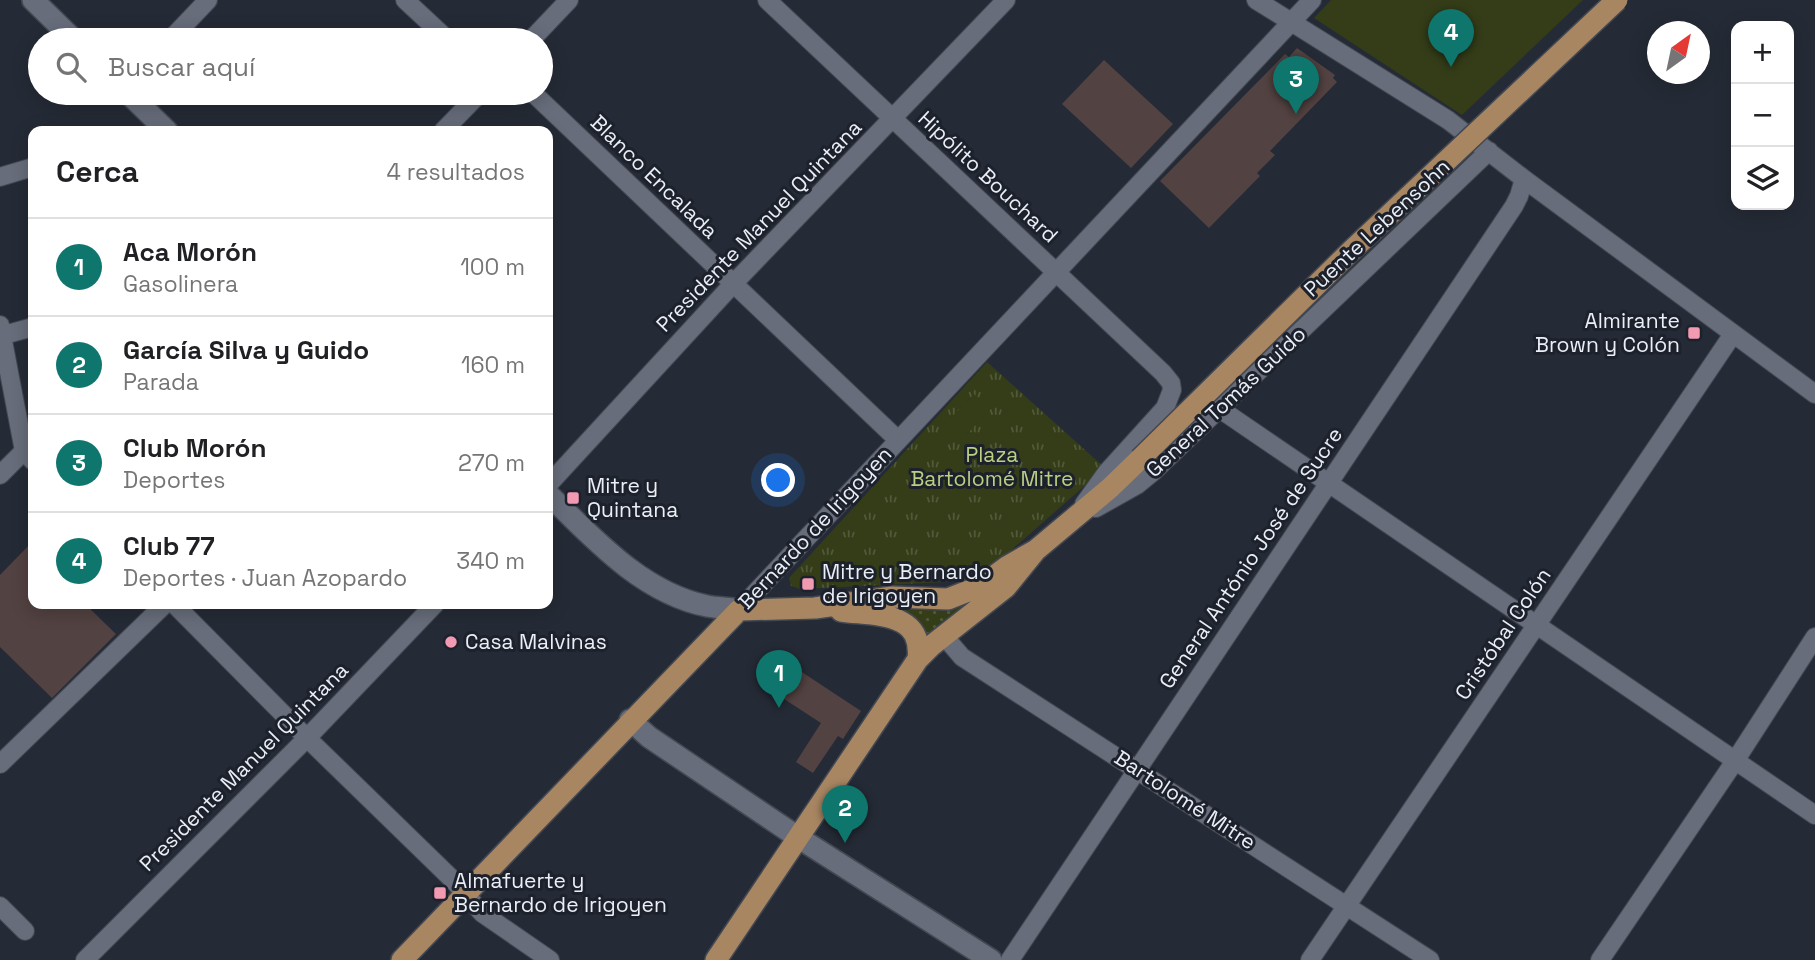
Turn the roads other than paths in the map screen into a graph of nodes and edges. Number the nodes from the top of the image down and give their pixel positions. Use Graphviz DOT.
graph roads {
  1 [pos="33,0"];
  2 [pos="208,0"];
  3 [pos="405,0"];
  4 [pos="569,0"];
  5 [pos="767,0"];
  6 [pos="1006,0"];
  7 [pos="1256,0"];
  8 [pos="1312,0"];
  9 [pos="1619,0"];
  10 [pos="1291,22"];
  11 [pos="62,28"];
  12 [pos="181,28"];
  13 [pos="435,28"];
  14 [pos="542,28"];
  15 [pos="139,105"];
  16 [pos="468,105"];
  17 [pos="546,105"];
  18 [pos="893,119"];
  19 [pos="158,126"];
  20 [pos="448,126"];
  21 [pos="1482,146"];
  22 [pos="28,169"];
  23 [pos="0,177"];
  24 [pos="1524,179"];
  25 [pos="1057,272"];
  26 [pos="733,284"];
  27 [pos="28,328"];
  28 [pos="1,332"];
  29 [pos="1733,334"];
  30 [pos="1172,390"];
  31 [pos="1815,394"];
  32 [pos="1220,409"];
  33 [pos="897,439"];
  34 [pos="28,452"];
  35 [pos="28,457"];
  36 [pos="1140,459"];
  37 [pos="0,475"];
  38 [pos="553,480"];
  39 [pos="1327,484"];
  40 [pos="553,499"];
  41 [pos="1072,521"];
  42 [pos="1036,550"];
  43 [pos="815,608"];
  44 [pos="160,609"];
  45 [pos="179,609"];
  46 [pos="430,609"];
  47 [pos="739,610"];
  48 [pos="1537,626"];
  49 [pos="944,636"];
  50 [pos="1815,637"];
  51 [pos="918,659"];
  52 [pos="630,720"];
  53 [pos="307,738"];
  54 [pos="1735,761"];
  55 [pos="0,764"];
  56 [pos="1138,770"];
  57 [pos="1815,815"];
  58 [pos="799,838"];
  59 [pos="465,895"];
  60 [pos="0,906"];
  61 [pos="1346,906"];
  62 [pos="25,931"];
  63 [pos="85,960"];
  64 [pos="402,960"];
  65 [pos="550,960"];
  66 [pos="716,960"];
  67 [pos="991,960"];
  68 [pos="1010,960"];
  69 [pos="1310,960"];
  70 [pos="1430,960"];
  71 [pos="1600,960"];
  1 -- 11 [label="street"];
  2 -- 12 [label="street"];
  3 -- 13 [label="street"];
  4 -- 14 [label="street"];
  5 -- 18 [label="street, Hipólito Bouchard"];
  6 -- 18 [label="street, Presidente Manuel Quintana"];
  7 -- 10 [label="street"];
  8 -- 10 [label="street, Bernardo de Irigoyen"];
  9 -- 21 [label="street"];
  9 -- 36 [label="main road, Puente Lebensohn, bridge"];
  10 -- 21 [label="street"];
  10 -- 25 [label="street, Bernardo de Irigoyen"];
  15 -- 19 [label="street"];
  16 -- 20 [label="street"];
  17 -- 26 [label="street, Blanco Encalada"];
  18 -- 25 [label="street, Hipólito Bouchard"];
  18 -- 26 [label="street, Presidente Manuel Quintana"];
  21 -- 24 [label="street"];
  21 -- 32 [label="street, General Tomás Guido"];
  22 -- 23 [label="street"];
  24 -- 29 [label="street"];
  24 -- 39 [label="street, General António José de Sucre"];
  25 -- 30 [label="street, Hipólito Bouchard"];
  25 -- 33 [label="street, Bernardo de Irigoyen"];
  26 -- 33 [label="street, Blanco Encalada"];
  26 -- 38 [label="street, Presidente Manuel Quintana"];
  27 -- 28 [label="street"];
  28 -- 34 [label="street"];
  29 -- 31 [label="street"];
  29 -- 48 [label="street, Cristóbal Colón"];
  30 -- 41 [label="street, General Tomás Guido"];
  32 -- 39 [label="street"];
  32 -- 41 [label="street, General Tomás Guido"];
  33 -- 47 [label="street, Bernardo de Irigoyen"];
  35 -- 37 [label="street"];
  36 -- 41 [label="main road, General Tomás Guido"];
  39 -- 48 [label="street"];
  39 -- 56 [label="street, General António José de Sucre"];
  40 -- 47 [label="street"];
  41 -- 42 [label="main road, General Tomás Guido"];
  42 -- 43 [label="main road"];
  42 -- 49 [label="main road, General Tomás Guido"];
  43 -- 47 [label="main road"];
  43 -- 51 [label="main road"];
  44 -- 55 [label="street"];
  45 -- 53 [label="street"];
  46 -- 53 [label="street, Presidente Manuel Quintana"];
  47 -- 52 [label="main road, Bernardo de Irigoyen"];
  48 -- 54 [label="street"];
  48 -- 61 [label="street, Cristóbal Colón"];
  49 -- 51 [label="main road, General Tomás Guido"];
  49 -- 56 [label="street, Bartolomé Mitre"];
  50 -- 54 [label="street"];
  51 -- 58 [label="main road, General Tomás Guido"];
  52 -- 58 [label="street"];
  52 -- 59 [label="main road, Bernardo de Irigoyen"];
  53 -- 59 [label="street"];
  53 -- 63 [label="street, Presidente Manuel Quintana"];
  54 -- 57 [label="street"];
  54 -- 71 [label="street"];
  56 -- 61 [label="street, Bartolomé Mitre"];
  56 -- 68 [label="street, General António José de Sucre"];
  58 -- 66 [label="main road, General Tomás Guido"];
  58 -- 67 [label="street"];
  59 -- 64 [label="main road, Bernardo de Irigoyen"];
  59 -- 65 [label="street"];
  60 -- 62 [label="street"];
  61 -- 69 [label="street, Cristóbal Colón"];
  61 -- 70 [label="street, Bartolomé Mitre"];
}
